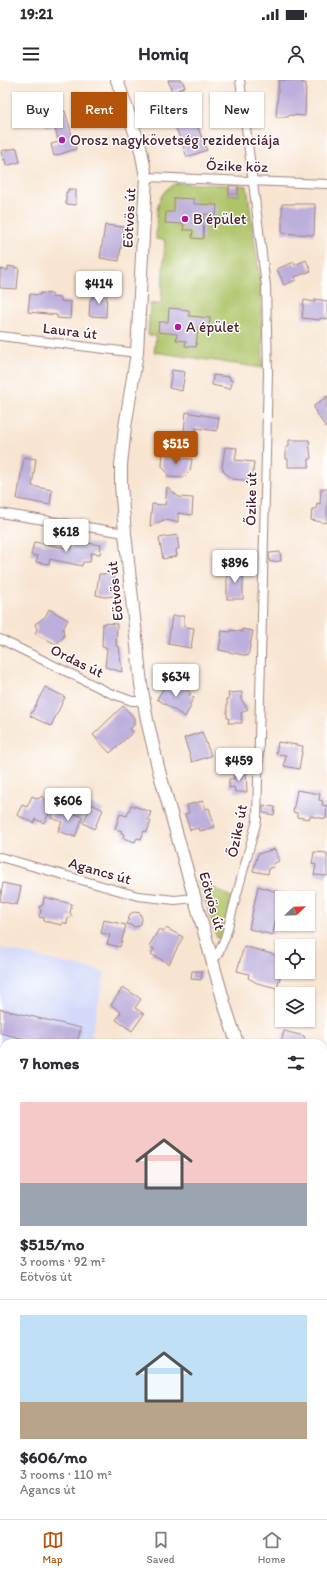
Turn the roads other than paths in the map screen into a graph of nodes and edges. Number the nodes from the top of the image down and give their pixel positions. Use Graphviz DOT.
graph roads {
  1 [pos="116,80"];
  2 [pos="240,80"];
  3 [pos="146,177"];
  4 [pos="252,181"];
  5 [pos="327,184"];
  6 [pos="0,336"];
  7 [pos="136,353"];
  8 [pos="0,513"];
  9 [pos="125,533"];
  10 [pos="0,639"];
  11 [pos="144,701"];
  12 [pos="0,857"];
  13 [pos="195,898"];
  14 [pos="211,957"];
  15 [pos="236,1039"];
  16 [pos="327,1265"];
  17 [pos="327,1297"];
  1 -- 3 [label="street, Eötvös út"];
  2 -- 4 [label="street, Őzike út"];
  3 -- 4 [label="street, Őzike köz"];
  3 -- 7 [label="street, Eötvös út"];
  4 -- 5 [label="street, Őzike köz"];
  4 -- 14 [label="street, Őzike út"];
  6 -- 7 [label="street, Laura út"];
  7 -- 9 [label="street, Eötvös út"];
  8 -- 9 [label="street"];
  9 -- 11 [label="street, Eötvös út"];
  10 -- 11 [label="street, Ordas út"];
  11 -- 13 [label="street, Eötvös út"];
  12 -- 13 [label="street, Agancs út"];
  13 -- 14 [label="street, Eötvös út"];
  14 -- 15 [label="street, Eötvös út"];
  16 -- 17 [label="street"];
}
